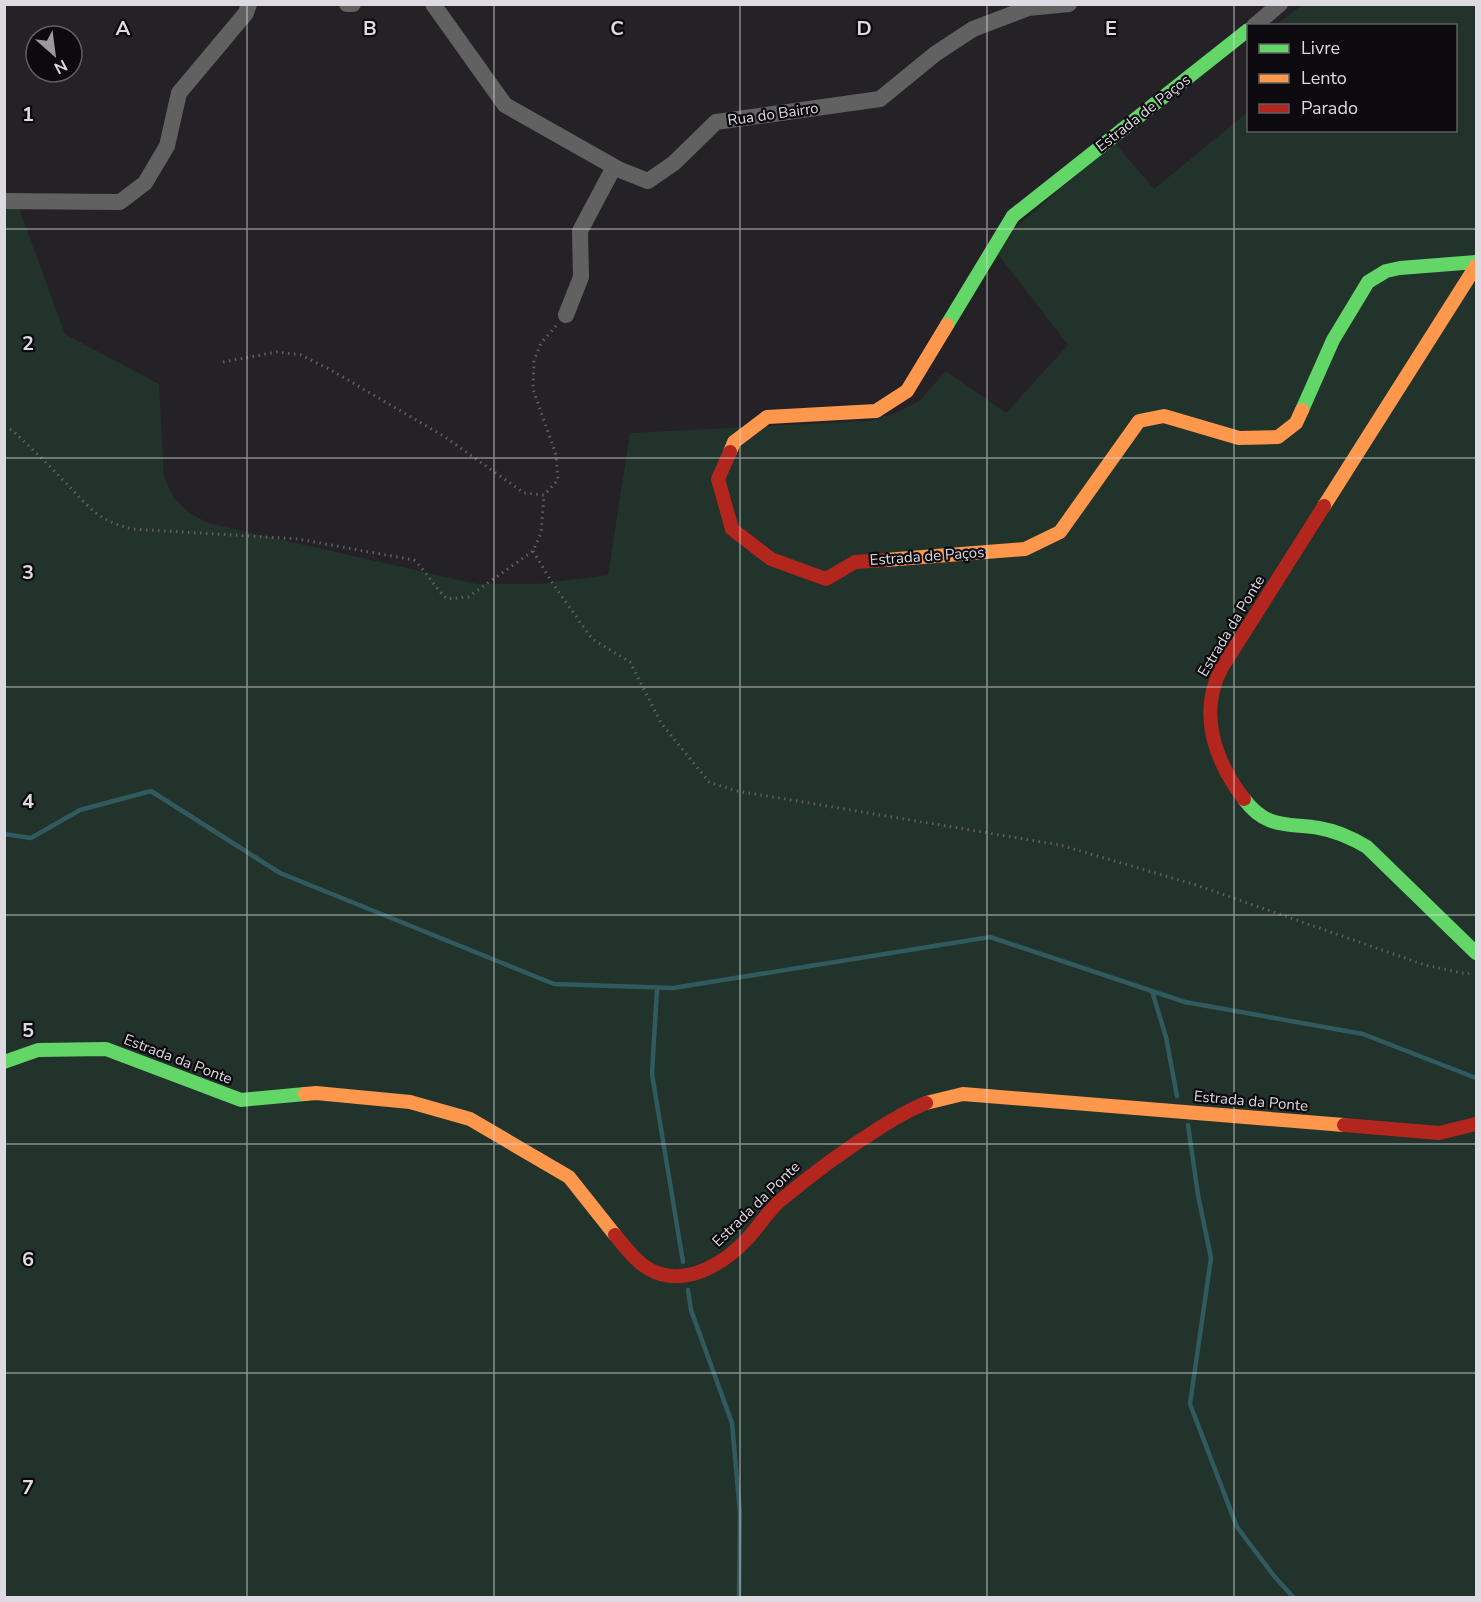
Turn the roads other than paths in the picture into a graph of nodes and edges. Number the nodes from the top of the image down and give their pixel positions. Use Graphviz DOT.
graph roads {
  1 [pos="249,4"];
  2 [pos="346,4"];
  3 [pos="353,4"];
  4 [pos="433,4"];
  5 [pos="1069,4"];
  6 [pos="1280,4"];
  7 [pos="1256,24"];
  8 [pos="1247,31"];
  9 [pos="614,166"];
  10 [pos="4,201"];
  11 [pos="1476,264"];
  12 [pos="566,315"];
  13 [pos="1476,953"];
  14 [pos="4,1062"];
  15 [pos="1476,1124"];
  1 -- 10 [label="street"];
  2 -- 3 [label="street"];
  4 -- 9 [label="street, Rua do Bairro"];
  5 -- 9 [label="street, Rua do Bairro"];
  6 -- 7 [label="street"];
  8 -- 11 [label="street, Estrada de Paços"];
  9 -- 12 [label="street"];
  11 -- 13 [label="street, Estrada da Ponte"];
  14 -- 15 [label="street, Estrada da Ponte"];
}
